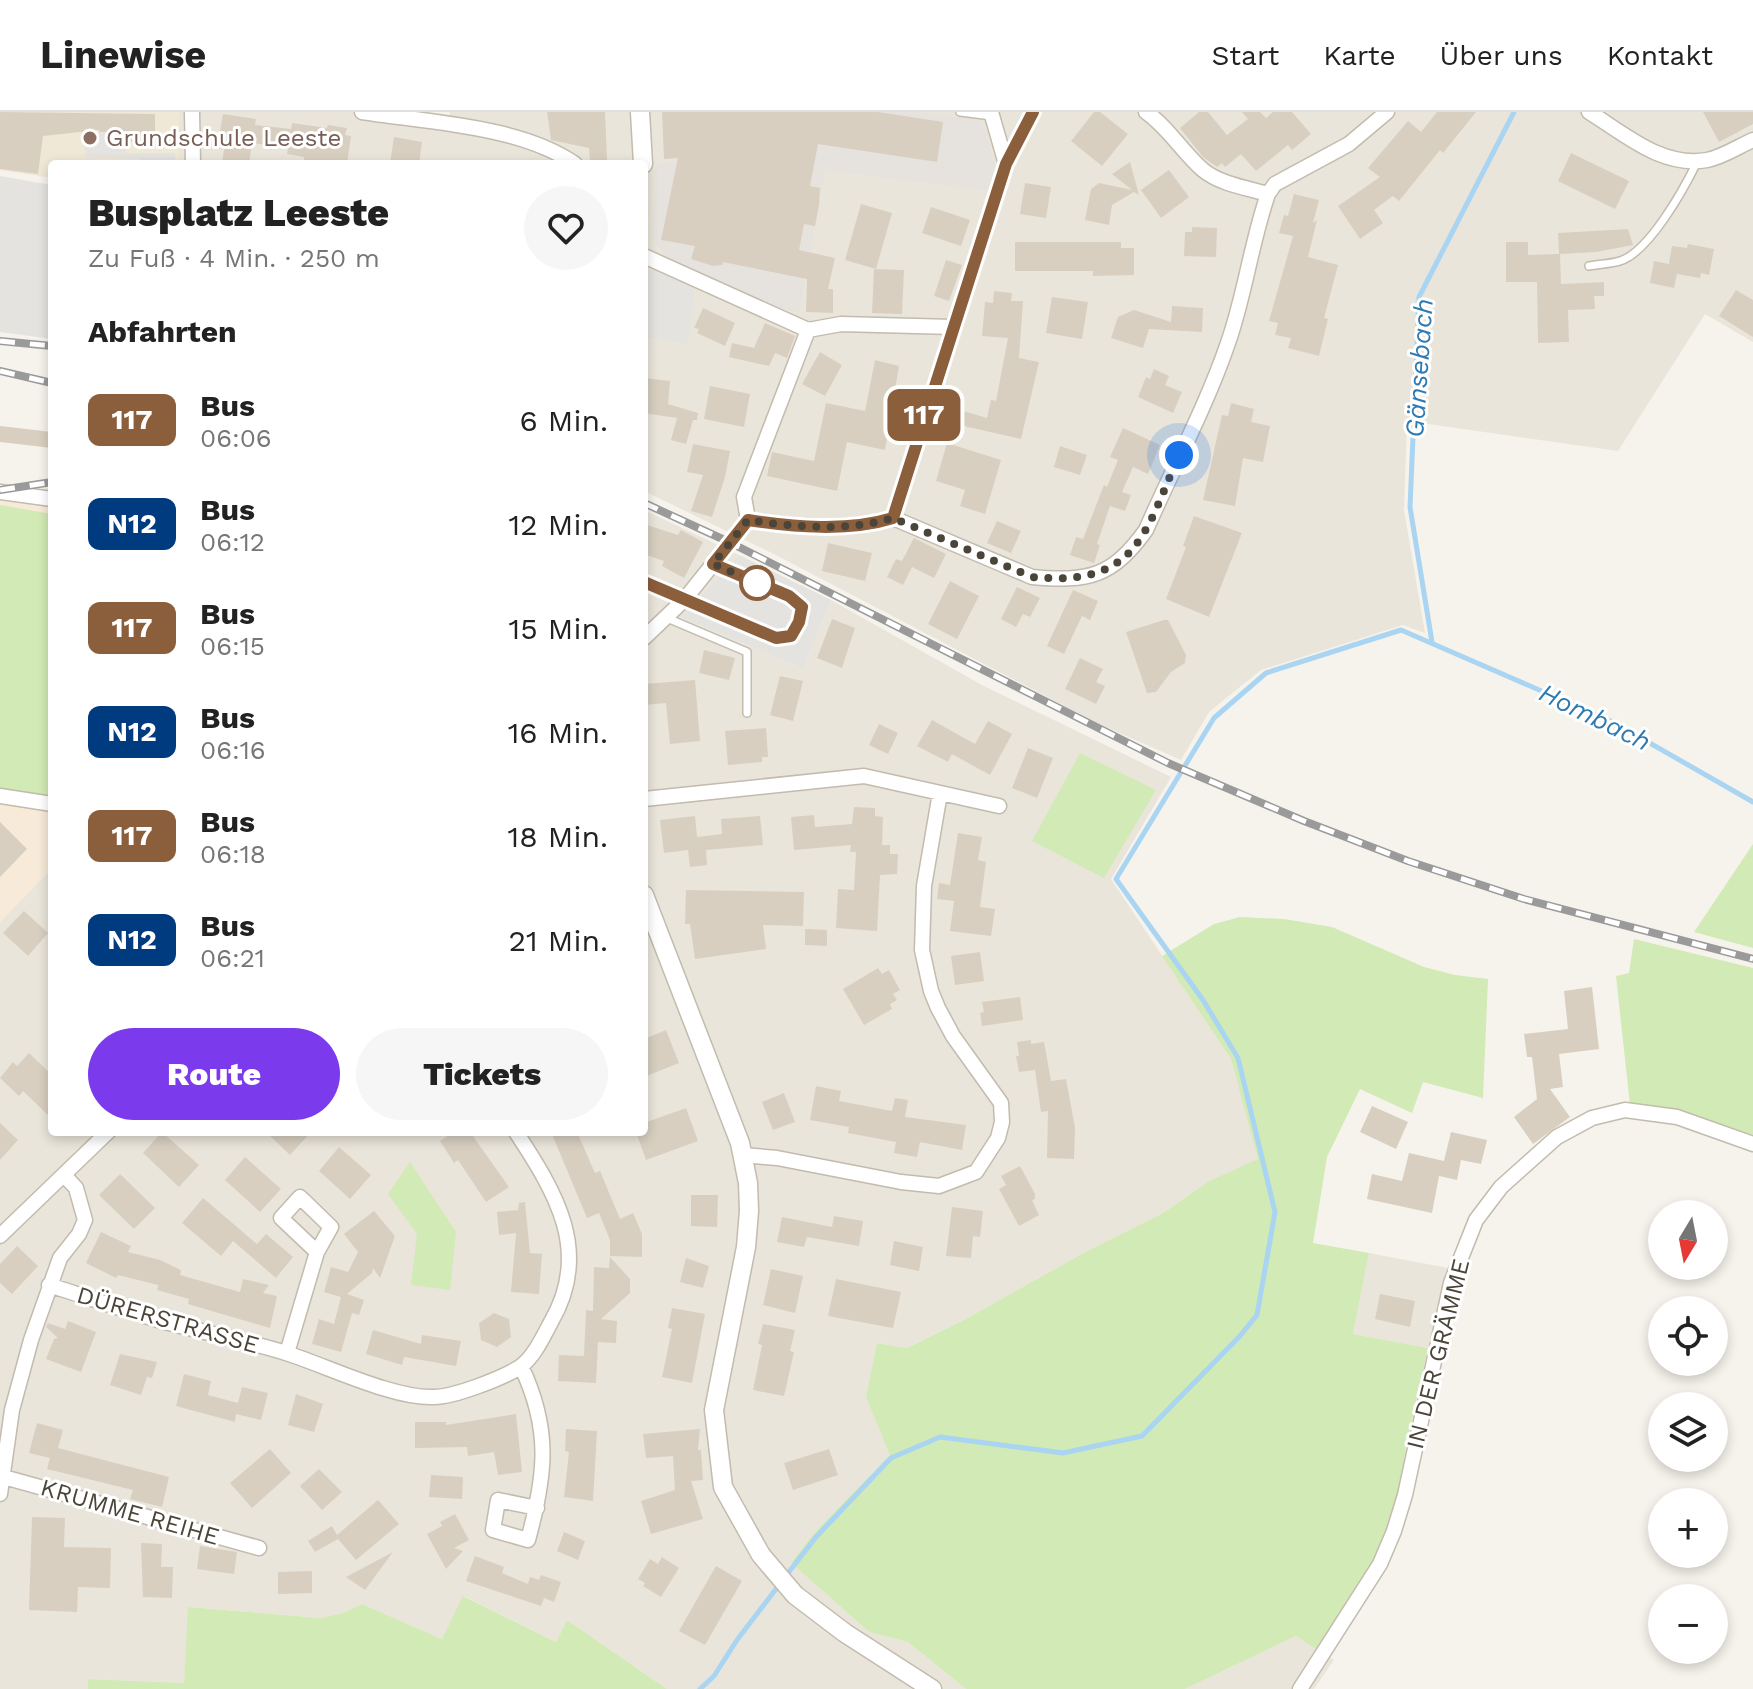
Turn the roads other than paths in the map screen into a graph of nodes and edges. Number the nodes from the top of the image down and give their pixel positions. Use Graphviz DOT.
graph roads {
  1 [pos="192,112"];
  2 [pos="362,112"];
  3 [pos="640,112"];
  4 [pos="960,112"];
  5 [pos="1033,112"];
  6 [pos="1146,112"];
  7 [pos="1387,112"];
  8 [pos="1589,112"];
  9 [pos="991,114"];
  10 [pos="1753,140"];
  11 [pos="193,160"];
  12 [pos="569,160"];
  13 [pos="643,160"];
  14 [pos="1698,160"];
  15 [pos="1006,164"];
  16 [pos="1268,194"];
  17 [pos="648,258"];
  18 [pos="1589,266"];
  19 [pos="953,327"];
  20 [pos="808,330"];
  21 [pos="0,492"];
  22 [pos="48,498"];
  23 [pos="893,518"];
  24 [pos="748,520"];
  25 [pos="713,564"];
  26 [pos="648,584"];
  27 [pos="685,599"];
  28 [pos="667,618"];
  29 [pos="648,635"];
  30 [pos="747,713"];
  31 [pos="940,793"];
  32 [pos="0,796"];
  33 [pos="648,799"];
  34 [pos="48,803"];
  35 [pos="999,806"];
  36 [pos="648,906"];
  37 [pos="104,1136"];
  38 [pos="519,1136"];
  39 [pos="1753,1144"];
  40 [pos="743,1155"];
  41 [pos="64,1175"];
  42 [pos="0,1236"];
  43 [pos="317,1252"];
  44 [pos="49,1285"];
  45 [pos="287,1353"];
  46 [pos="521,1366"];
  47 [pos="2,1477"];
  48 [pos="0,1494"];
  49 [pos="537,1508"];
  50 [pos="259,1548"];
  51 [pos="932,1689"];
  52 [pos="1300,1689"];
  1 -- 11 [label="street"];
  2 -- 12 [label="street"];
  3 -- 13 [label="street"];
  4 -- 9 [label="lane"];
  5 -- 15 [label="street"];
  6 -- 16 [label="street"];
  7 -- 16 [label="street"];
  8 -- 14 [label="street"];
  9 -- 15 [label="street"];
  10 -- 14 [label="street"];
  14 -- 18 [label="lane"];
  15 -- 19 [label="street"];
  16 -- 23 [label="street"];
  17 -- 20 [label="street"];
  19 -- 20 [label="street"];
  19 -- 23 [label="street"];
  20 -- 24 [label="street"];
  21 -- 22 [label="street"];
  23 -- 24 [label="street"];
  24 -- 25 [label="street"];
  25 -- 27 [label="street"];
  25 -- 27 [label="lane"];
  26 -- 27 [label="street"];
  27 -- 28 [label="street"];
  28 -- 29 [label="street"];
  28 -- 30 [label="lane"];
  31 -- 33 [label="street"];
  31 -- 35 [label="street"];
  31 -- 40 [label="street"];
  32 -- 34 [label="street"];
  36 -- 40 [label="street"];
  37 -- 41 [label="street"];
  38 -- 46 [label="street, DÜRERSTRASSE"];
  39 -- 52 [label="street, IN DER GRÄMME"];
  40 -- 51 [label="street"];
  41 -- 42 [label="street"];
  41 -- 44 [label="street"];
  43 -- 45 [label="street, DÜRERSTRASSE"];
  44 -- 45 [label="street, DÜRERSTRASSE"];
  44 -- 47 [label="street"];
  45 -- 46 [label="street, DÜRERSTRASSE"];
  46 -- 49 [label="street"];
  47 -- 48 [label="street"];
  47 -- 50 [label="street, KRUMME REIHE"];
}
